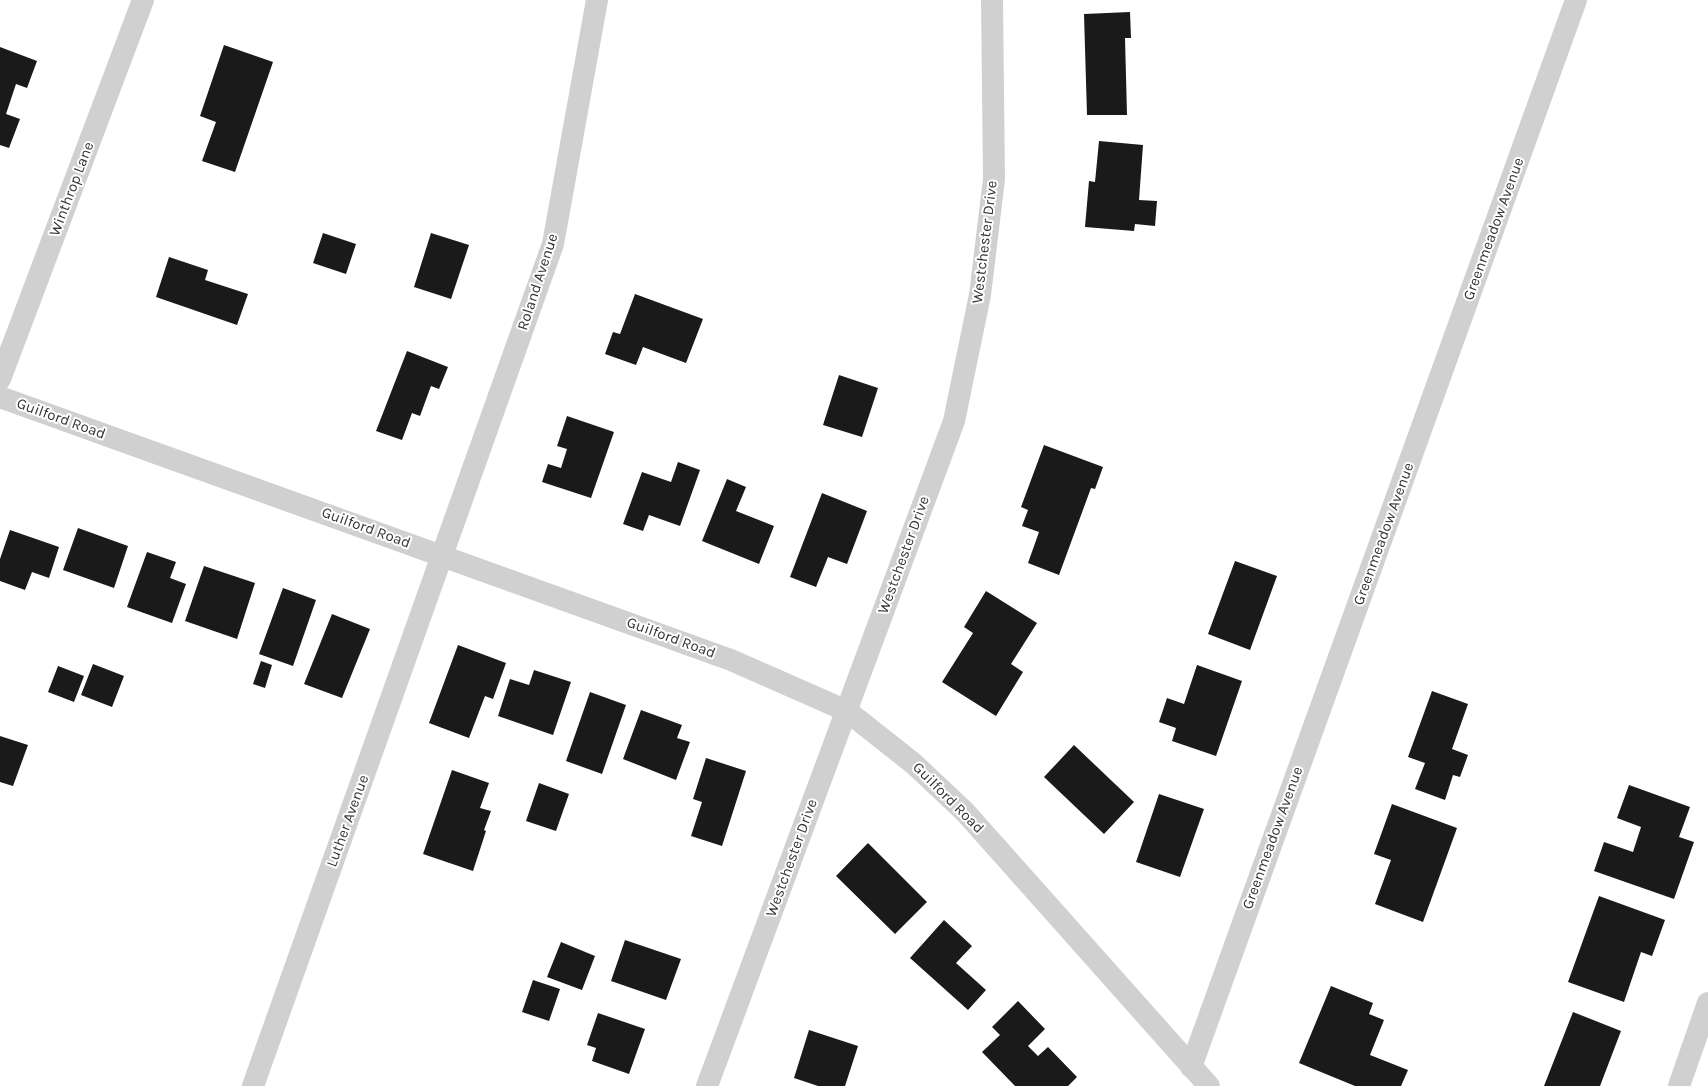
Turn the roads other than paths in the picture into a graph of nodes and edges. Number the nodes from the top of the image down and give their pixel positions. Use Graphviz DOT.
graph roads {
  1 [pos="143,0"];
  2 [pos="597,0"];
  3 [pos="992,0"];
  4 [pos="1576,0"];
  5 [pos="0,379"];
  6 [pos="0,397"];
  7 [pos="442,555"];
  8 [pos="847,711"];
  9 [pos="1708,1003"];
  10 [pos="1191,1067"];
  11 [pos="253,1086"];
  12 [pos="707,1086"];
  13 [pos="1209,1086"];
  14 [pos="1679,1086"];
  1 -- 5 [label="street, Winthrop Lane"];
  2 -- 7 [label="street, Roland Avenue"];
  3 -- 8 [label="street, Westchester Drive"];
  4 -- 10 [label="street, Greenmeadow Avenue"];
  6 -- 7 [label="street, Guilford Road"];
  7 -- 8 [label="street, Guilford Road"];
  7 -- 11 [label="street, Luther Avenue"];
  8 -- 10 [label="street, Guilford Road"];
  8 -- 12 [label="street, Westchester Drive"];
  9 -- 14 [label="street"];
  10 -- 13 [label="street, Guilford Road"];
}
